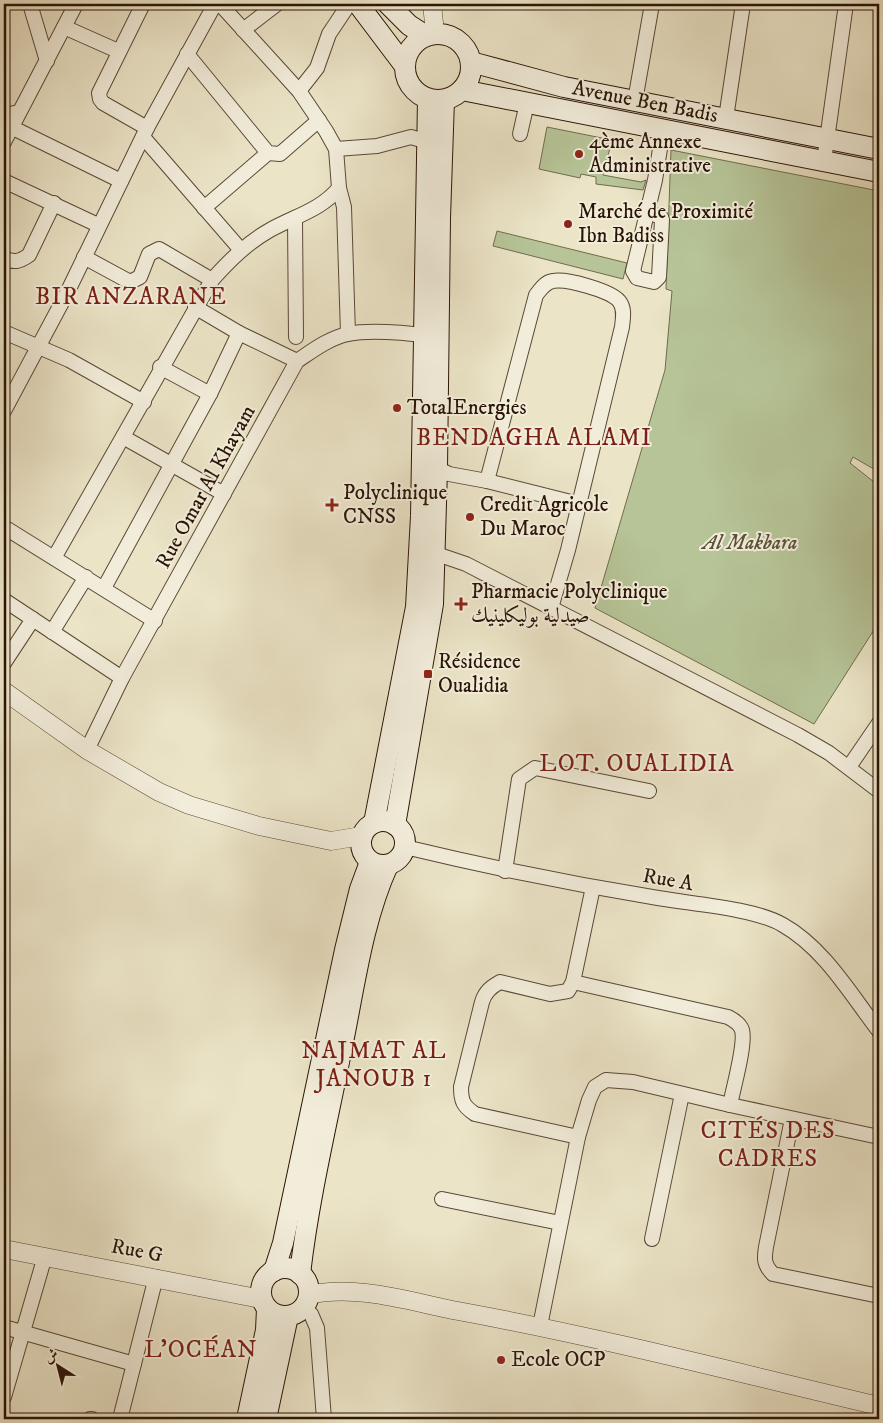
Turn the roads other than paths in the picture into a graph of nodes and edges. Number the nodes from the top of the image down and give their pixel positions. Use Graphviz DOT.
graph roads {
  1 [pos="30,4"];
  2 [pos="76,4"];
  3 [pos="143,4"];
  4 [pos="214,4"];
  5 [pos="220,4"];
  6 [pos="277,4"];
  7 [pos="349,4"];
  8 [pos="358,4"];
  9 [pos="388,4"];
  10 [pos="432,4"];
  11 [pos="652,4"];
  12 [pos="743,4"];
  13 [pos="846,4"];
  14 [pos="64,27"];
  15 [pos="243,30"];
  16 [pos="430,35"];
  17 [pos="118,51"];
  18 [pos="187,54"];
  19 [pos="47,61"];
  20 [pos="471,62"];
  21 [pos="404,65"];
  22 [pos="564,87"];
  23 [pos="299,91"];
  24 [pos="445,96"];
  25 [pos="635,101"];
  26 [pos="527,103"];
  27 [pos="557,109"];
  28 [pos="726,118"];
  29 [pos="319,120"];
  30 [pos="8,121"];
  31 [pos="663,130"];
  32 [pos="145,132"];
  33 [pos="520,134"];
  34 [pos="826,138"];
  35 [pos="4,142"];
  36 [pos="428,142"];
  37 [pos="336,149"];
  38 [pos="879,149"];
  39 [pos="268,153"];
  40 [pos="824,161"];
  41 [pos="879,172"];
  42 [pos="4,181"];
  43 [pos="121,181"];
  44 [pos="339,188"];
  45 [pos="54,203"];
  46 [pos="204,208"];
  47 [pos="647,212"];
  48 [pos="295,218"];
  49 [pos="98,225"];
  50 [pos="240,249"];
  51 [pos="84,257"];
  52 [pos="4,258"];
  53 [pos="212,280"];
  54 [pos="195,307"];
  55 [pos="4,332"];
  56 [pos="239,333"];
  57 [pos="348,334"];
  58 [pos="431,336"];
  59 [pos="296,337"];
  60 [pos="37,347"];
  61 [pos="297,362"];
  62 [pos="160,367"];
  63 [pos="210,394"];
  64 [pos="144,402"];
  65 [pos="4,411"];
  66 [pos="123,437"];
  67 [pos="420,457"];
  68 [pos="171,466"];
  69 [pos="437,469"];
  70 [pos="487,481"];
  71 [pos="224,494"];
  72 [pos="579,504"];
  73 [pos="4,529"];
  74 [pos="426,551"];
  75 [pos="54,558"];
  76 [pos="86,577"];
  77 [pos="104,588"];
  78 [pos="4,600"];
  79 [pos="552,608"];
  80 [pos="33,619"];
  81 [pos="155,620"];
  82 [pos="52,632"];
  83 [pos="4,663"];
  84 [pos="122,678"];
  85 [pos="4,691"];
  86 [pos="879,723"];
  87 [pos="87,750"];
  88 [pos="849,767"];
  89 [pos="649,791"];
  90 [pos="879,791"];
  91 [pos="395,824"];
  92 [pos="368,829"];
  93 [pos="405,847"];
  94 [pos="379,863"];
  95 [pos="505,871"];
  96 [pos="593,887"];
  97 [pos="573,982"];
  98 [pos="879,1032"];
  99 [pos="682,1094"];
  100 [pos="730,1105"];
  101 [pos="792,1119"];
  102 [pos="578,1137"];
  103 [pos="879,1137"];
  104 [pos="442,1199"];
  105 [pos="560,1223"];
  106 [pos="652,1238"];
  107 [pos="4,1249"];
  108 [pos="45,1256"];
  109 [pos="274,1271"];
  110 [pos="300,1274"];
  111 [pos="156,1277"];
  112 [pos="879,1296"];
  113 [pos="264,1304"];
  114 [pos="300,1307"];
  115 [pos="540,1326"];
  116 [pos="4,1327"];
  117 [pos="22,1333"];
  118 [pos="134,1364"];
  119 [pos="4,1397"];
  120 [pos="879,1406"];
  121 [pos="120,1419"];
  122 [pos="247,1419"];
  123 [pos="266,1419"];
  124 [pos="324,1419"];
  1 -- 19 [label="street"];
  2 -- 14 [label="street"];
  3 -- 17 [label="street"];
  4 -- 18 [label="street"];
  5 -- 15 [label="street"];
  6 -- 15 [label="street"];
  7 -- 23 [label="street"];
  8 -- 21 [label="main road"];
  9 -- 16 [label="main road"];
  10 -- 16 [label="street"];
  11 -- 25 [label="street"];
  12 -- 28 [label="street"];
  13 -- 34 [label="street"];
  14 -- 17 [label="street"];
  14 -- 19 [label="street"];
  15 -- 23 [label="street"];
  16 -- 20 [label="main road"];
  16 -- 21 [label="main road"];
  17 -- 32 [label="street"];
  18 -- 32 [label="street"];
  18 -- 39 [label="street"];
  19 -- 30 [label="street"];
  20 -- 22 [label="main road, Avenue Ben Badis"];
  20 -- 24 [label="main road"];
  21 -- 24 [label="main road"];
  22 -- 25 [label="main road, Avenue Ben Badis"];
  22 -- 27 [label="main road"];
  23 -- 29 [label="street"];
  24 -- 26 [label="main road, Avenue Ben Badis"];
  24 -- 36 [label="main road"];
  24 -- 58 [label="main road"];
  25 -- 28 [label="main road, Avenue Ben Badis"];
  26 -- 27 [label="main road, Avenue Ben Badis"];
  26 -- 33 [label="street"];
  27 -- 31 [label="main road, Avenue Ben Badis"];
  28 -- 34 [label="main road, Avenue Ben Badis"];
  29 -- 37 [label="street"];
  29 -- 39 [label="street"];
  30 -- 35 [label="street"];
  30 -- 43 [label="street"];
  31 -- 40 [label="main road, Avenue Ben Badis"];
  31 -- 47 [label="street"];
  32 -- 43 [label="street"];
  32 -- 46 [label="street"];
  34 -- 38 [label="main road, Avenue Ben Badis"];
  34 -- 40 [label="street"];
  36 -- 37 [label="street"];
  36 -- 58 [label="main road"];
  37 -- 44 [label="street"];
  39 -- 46 [label="street"];
  40 -- 41 [label="main road, Avenue Ben Badis"];
  42 -- 45 [label="street"];
  43 -- 49 [label="street"];
  44 -- 48 [label="street"];
  44 -- 57 [label="street"];
  45 -- 49 [label="street"];
  45 -- 52 [label="street"];
  46 -- 50 [label="street"];
  48 -- 50 [label="street"];
  48 -- 59 [label="street"];
  49 -- 51 [label="street"];
  50 -- 53 [label="street"];
  51 -- 53 [label="street"];
  51 -- 60 [label="street"];
  53 -- 54 [label="street"];
  54 -- 56 [label="street"];
  54 -- 62 [label="street"];
  55 -- 60 [label="street"];
  56 -- 61 [label="street"];
  56 -- 63 [label="street"];
  57 -- 58 [label="street, Rue Omar Al Khayam"];
  57 -- 61 [label="street, Rue Omar Al Khayam"];
  58 -- 67 [label="main road"];
  58 -- 69 [label="main road"];
  60 -- 64 [label="street"];
  60 -- 65 [label="street"];
  61 -- 71 [label="street, Rue Omar Al Khayam"];
  62 -- 63 [label="street"];
  62 -- 64 [label="street"];
  63 -- 68 [label="street"];
  64 -- 66 [label="street"];
  66 -- 68 [label="street"];
  66 -- 75 [label="street"];
  67 -- 69 [label="street"];
  67 -- 74 [label="main road"];
  68 -- 71 [label="street"];
  68 -- 77 [label="street"];
  69 -- 70 [label="street"];
  69 -- 74 [label="main road"];
  70 -- 72 [label="street"];
  70 -- 72 [label="street"];
  71 -- 81 [label="street, Rue Omar Al Khayam"];
  72 -- 79 [label="street"];
  73 -- 75 [label="street"];
  74 -- 79 [label="street"];
  74 -- 91 [label="main road"];
  74 -- 92 [label="main road"];
  75 -- 76 [label="street"];
  76 -- 77 [label="street"];
  76 -- 82 [label="street"];
  77 -- 81 [label="street"];
  78 -- 80 [label="street"];
  79 -- 88 [label="street"];
  80 -- 82 [label="street"];
  80 -- 83 [label="street"];
  81 -- 84 [label="street, Rue Omar Al Khayam"];
  82 -- 84 [label="street"];
  84 -- 87 [label="street, Rue Omar Al Khayam"];
  85 -- 87 [label="street"];
  86 -- 88 [label="street"];
  87 -- 92 [label="street"];
  88 -- 90 [label="street"];
  89 -- 95 [label="street"];
  91 -- 92 [label="main road"];
  91 -- 93 [label="main road"];
  92 -- 94 [label="main road"];
  93 -- 94 [label="main road"];
  93 -- 95 [label="street, Rue A"];
  94 -- 109 [label="main road"];
  94 -- 110 [label="main road"];
  95 -- 96 [label="street, Rue A"];
  96 -- 97 [label="street"];
  96 -- 98 [label="street, Rue A"];
  97 -- 100 [label="street"];
  97 -- 102 [label="street"];
  99 -- 100 [label="street"];
  99 -- 102 [label="street"];
  99 -- 106 [label="street"];
  100 -- 101 [label="street"];
  101 -- 103 [label="street"];
  101 -- 112 [label="street"];
  102 -- 105 [label="street"];
  104 -- 105 [label="street"];
  105 -- 115 [label="street"];
  107 -- 108 [label="street, Rue G"];
  108 -- 111 [label="street, Rue G"];
  108 -- 117 [label="street"];
  109 -- 110 [label="main road"];
  109 -- 113 [label="main road"];
  110 -- 114 [label="main road"];
  111 -- 113 [label="street, Rue G"];
  111 -- 118 [label="street"];
  113 -- 114 [label="main road"];
  113 -- 122 [label="main road"];
  114 -- 115 [label="street"];
  114 -- 123 [label="main road"];
  114 -- 124 [label="street"];
  115 -- 120 [label="street"];
  116 -- 117 [label="street"];
  117 -- 118 [label="street"];
  117 -- 119 [label="street"];
  118 -- 121 [label="street"];
}
